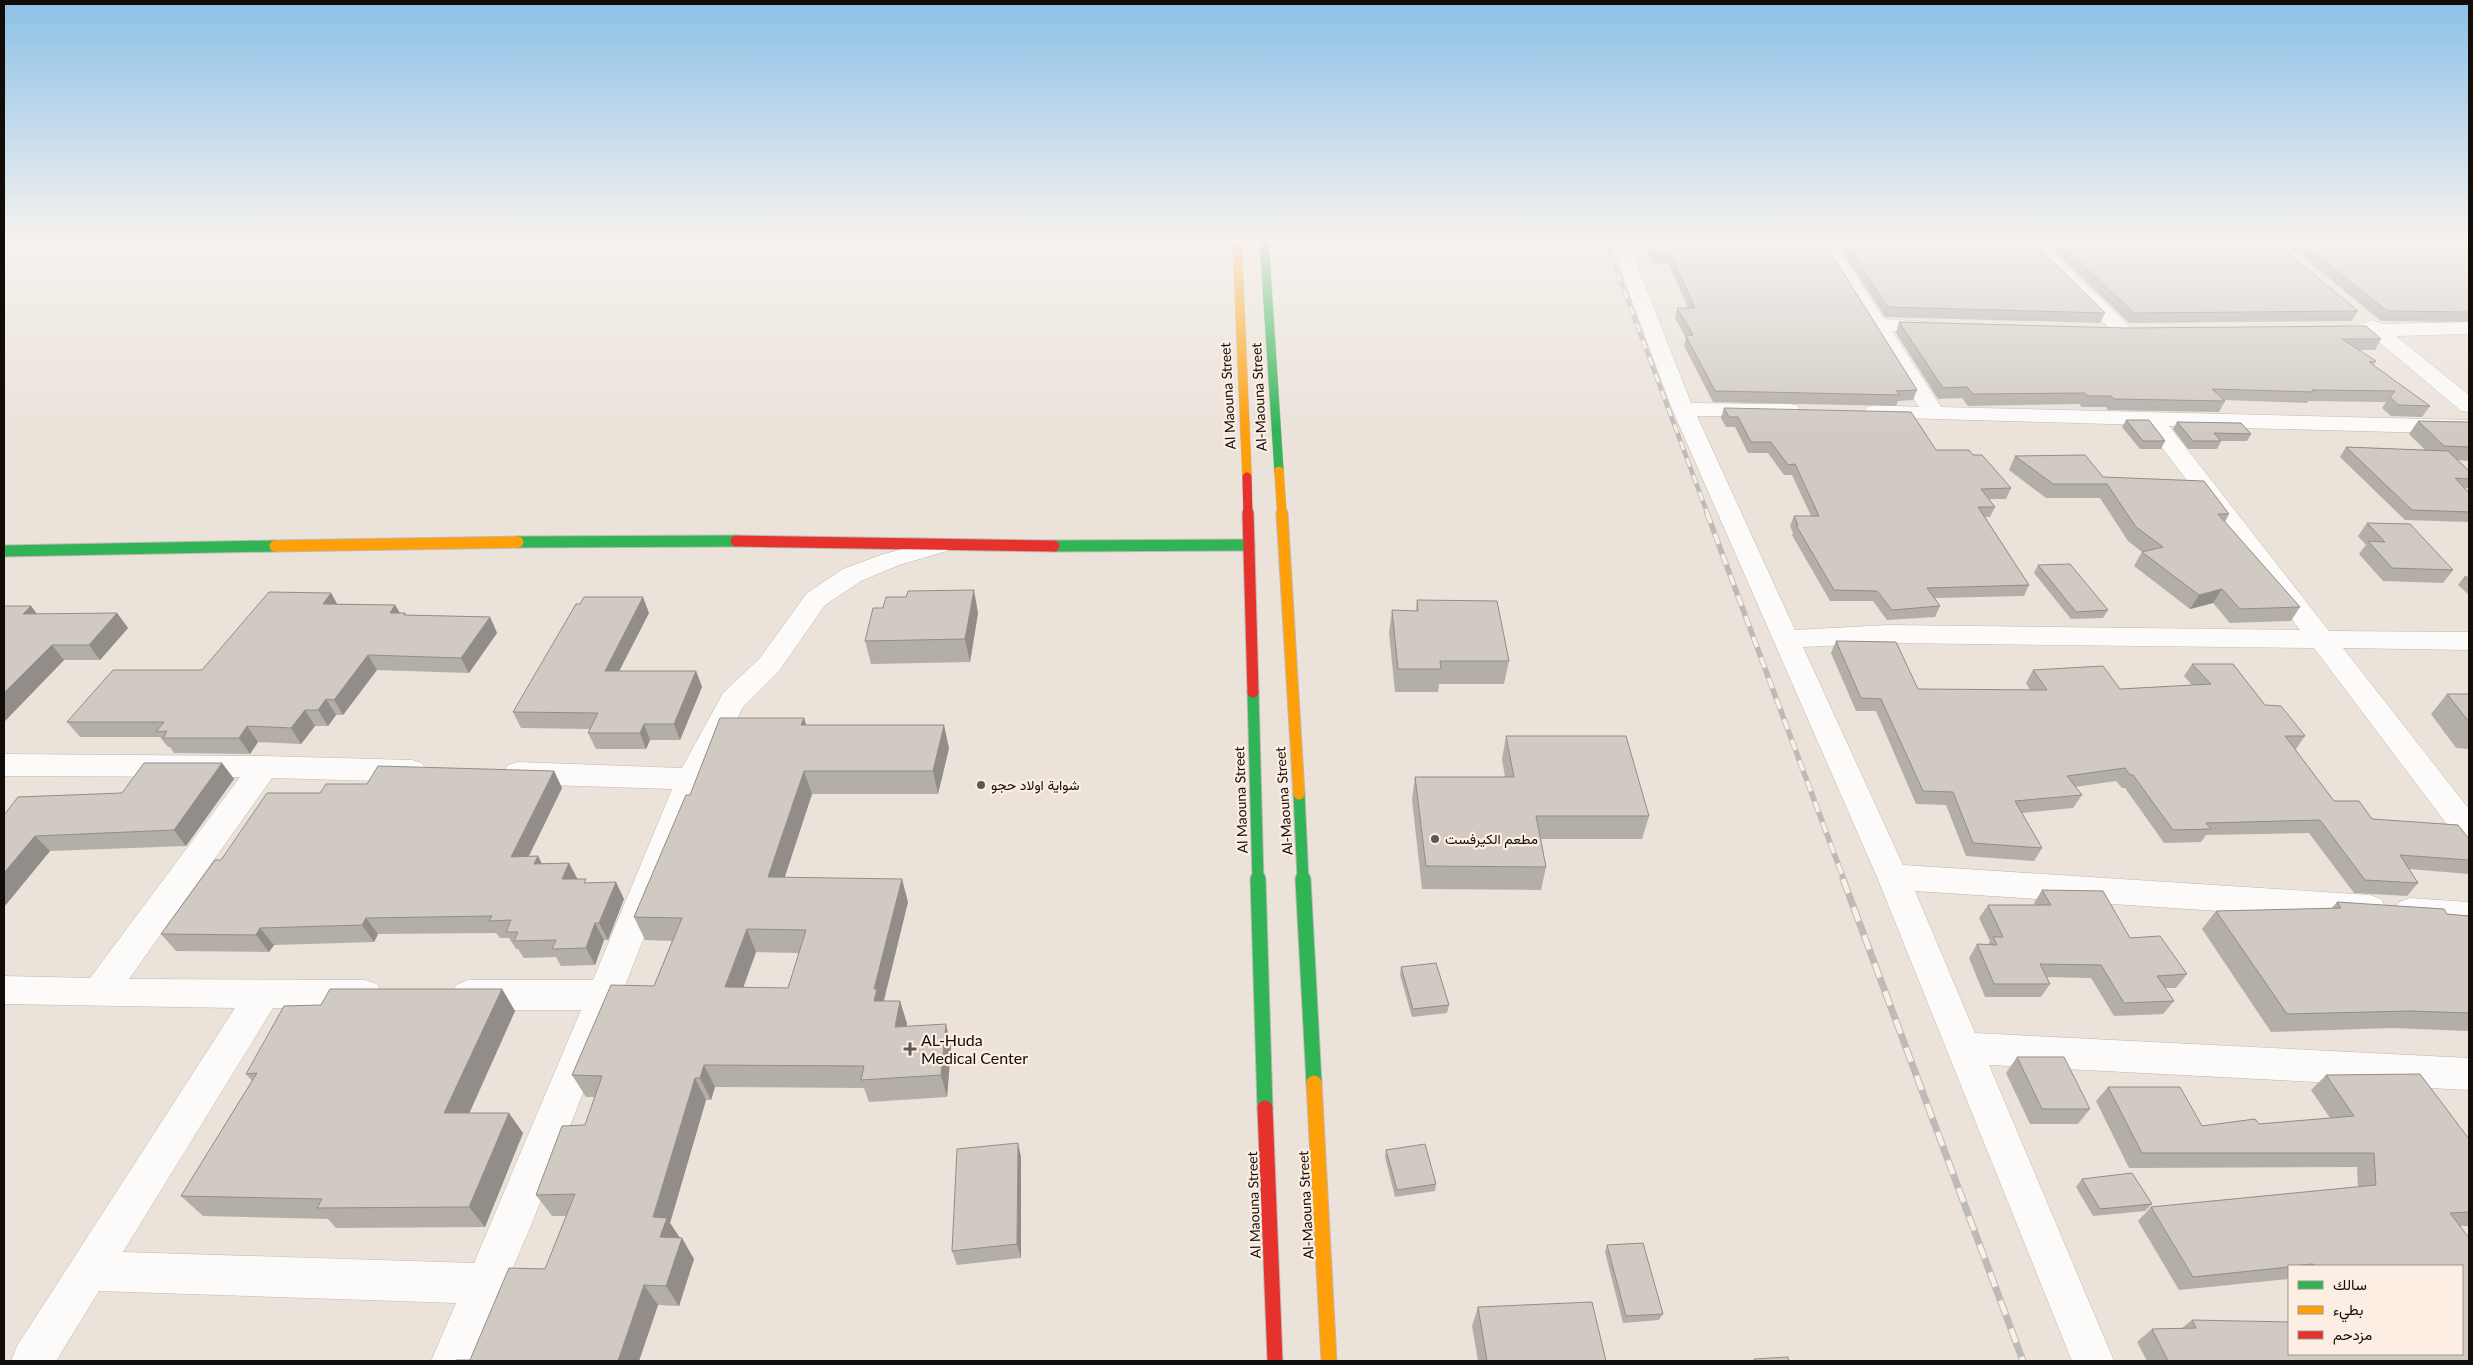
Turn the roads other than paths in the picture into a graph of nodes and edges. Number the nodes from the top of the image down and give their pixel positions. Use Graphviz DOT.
graph roads {
  1 [pos="1239,303"];
  2 [pos="1268,303"];
  3 [pos="1642,303"];
  4 [pos="1864,303"];
  5 [pos="2101,303"];
  6 [pos="2356,312"];
  7 [pos="1878,325"];
  8 [pos="1957,327"];
  9 [pos="2469,328"];
  10 [pos="2094,330"];
  11 [pos="2319,331"];
  12 [pos="2378,331"];
  13 [pos="2469,406"];
  14 [pos="1683,409"];
  15 [pos="1814,410"];
  16 [pos="1854,411"];
  17 [pos="1934,413"];
  18 [pos="2151,418"];
  19 [pos="2469,427"];
  20 [pos="1249,545"];
  21 [pos="938,546"];
  22 [pos="4,551"];
  23 [pos="1784,638"];
  24 [pos="2321,639"];
  25 [pos="2469,641"];
  26 [pos="4,765"];
  27 [pos="264,767"];
  28 [pos="442,771"];
  29 [pos="492,773"];
  30 [pos="691,779"];
  31 [pos="2469,831"];
  32 [pos="1892,877"];
  33 [pos="2469,915"];
  34 [pos="4,990"];
  35 [pos="99,993"];
  36 [pos="263,994"];
  37 [pos="399,994"];
  38 [pos="438,995"];
  39 [pos="603,996"];
  40 [pos="1962,1048"];
  41 [pos="2469,1074"];
  42 [pos="89,1271"];
  43 [pos="485,1284"];
  44 [pos="32,1361"];
  45 [pos="452,1361"];
  46 [pos="1275,1361"];
  47 [pos="1329,1361"];
  48 [pos="2093,1361"];
  1 -- 20 [label="main road, Al Maouna Street"];
  2 -- 47 [label="main road, Al-Maouna Street"];
  3 -- 14 [label="street"];
  4 -- 7 [label="street"];
  5 -- 10 [label="street"];
  6 -- 12 [label="street"];
  7 -- 8 [label="street"];
  7 -- 17 [label="street"];
  9 -- 12 [label="street"];
  11 -- 12 [label="street"];
  12 -- 13 [label="street"];
  14 -- 15 [label="street"];
  14 -- 23 [label="street"];
  16 -- 17 [label="street"];
  17 -- 18 [label="street"];
  18 -- 19 [label="street"];
  18 -- 24 [label="street"];
  20 -- 21 [label="main road"];
  20 -- 46 [label="main road, Al Maouna Street"];
  21 -- 22 [label="main road"];
  21 -- 30 [label="street"];
  23 -- 24 [label="street"];
  23 -- 32 [label="street"];
  24 -- 25 [label="street"];
  24 -- 31 [label="street"];
  26 -- 27 [label="street"];
  27 -- 28 [label="street"];
  27 -- 35 [label="street"];
  29 -- 30 [label="street"];
  30 -- 39 [label="street"];
  32 -- 33 [label="street"];
  32 -- 40 [label="street"];
  34 -- 35 [label="street"];
  35 -- 36 [label="street"];
  36 -- 37 [label="street"];
  36 -- 42 [label="street"];
  38 -- 39 [label="street"];
  39 -- 43 [label="street"];
  40 -- 41 [label="street"];
  40 -- 48 [label="street"];
  42 -- 43 [label="street"];
  42 -- 44 [label="street"];
  43 -- 45 [label="street"];
}
